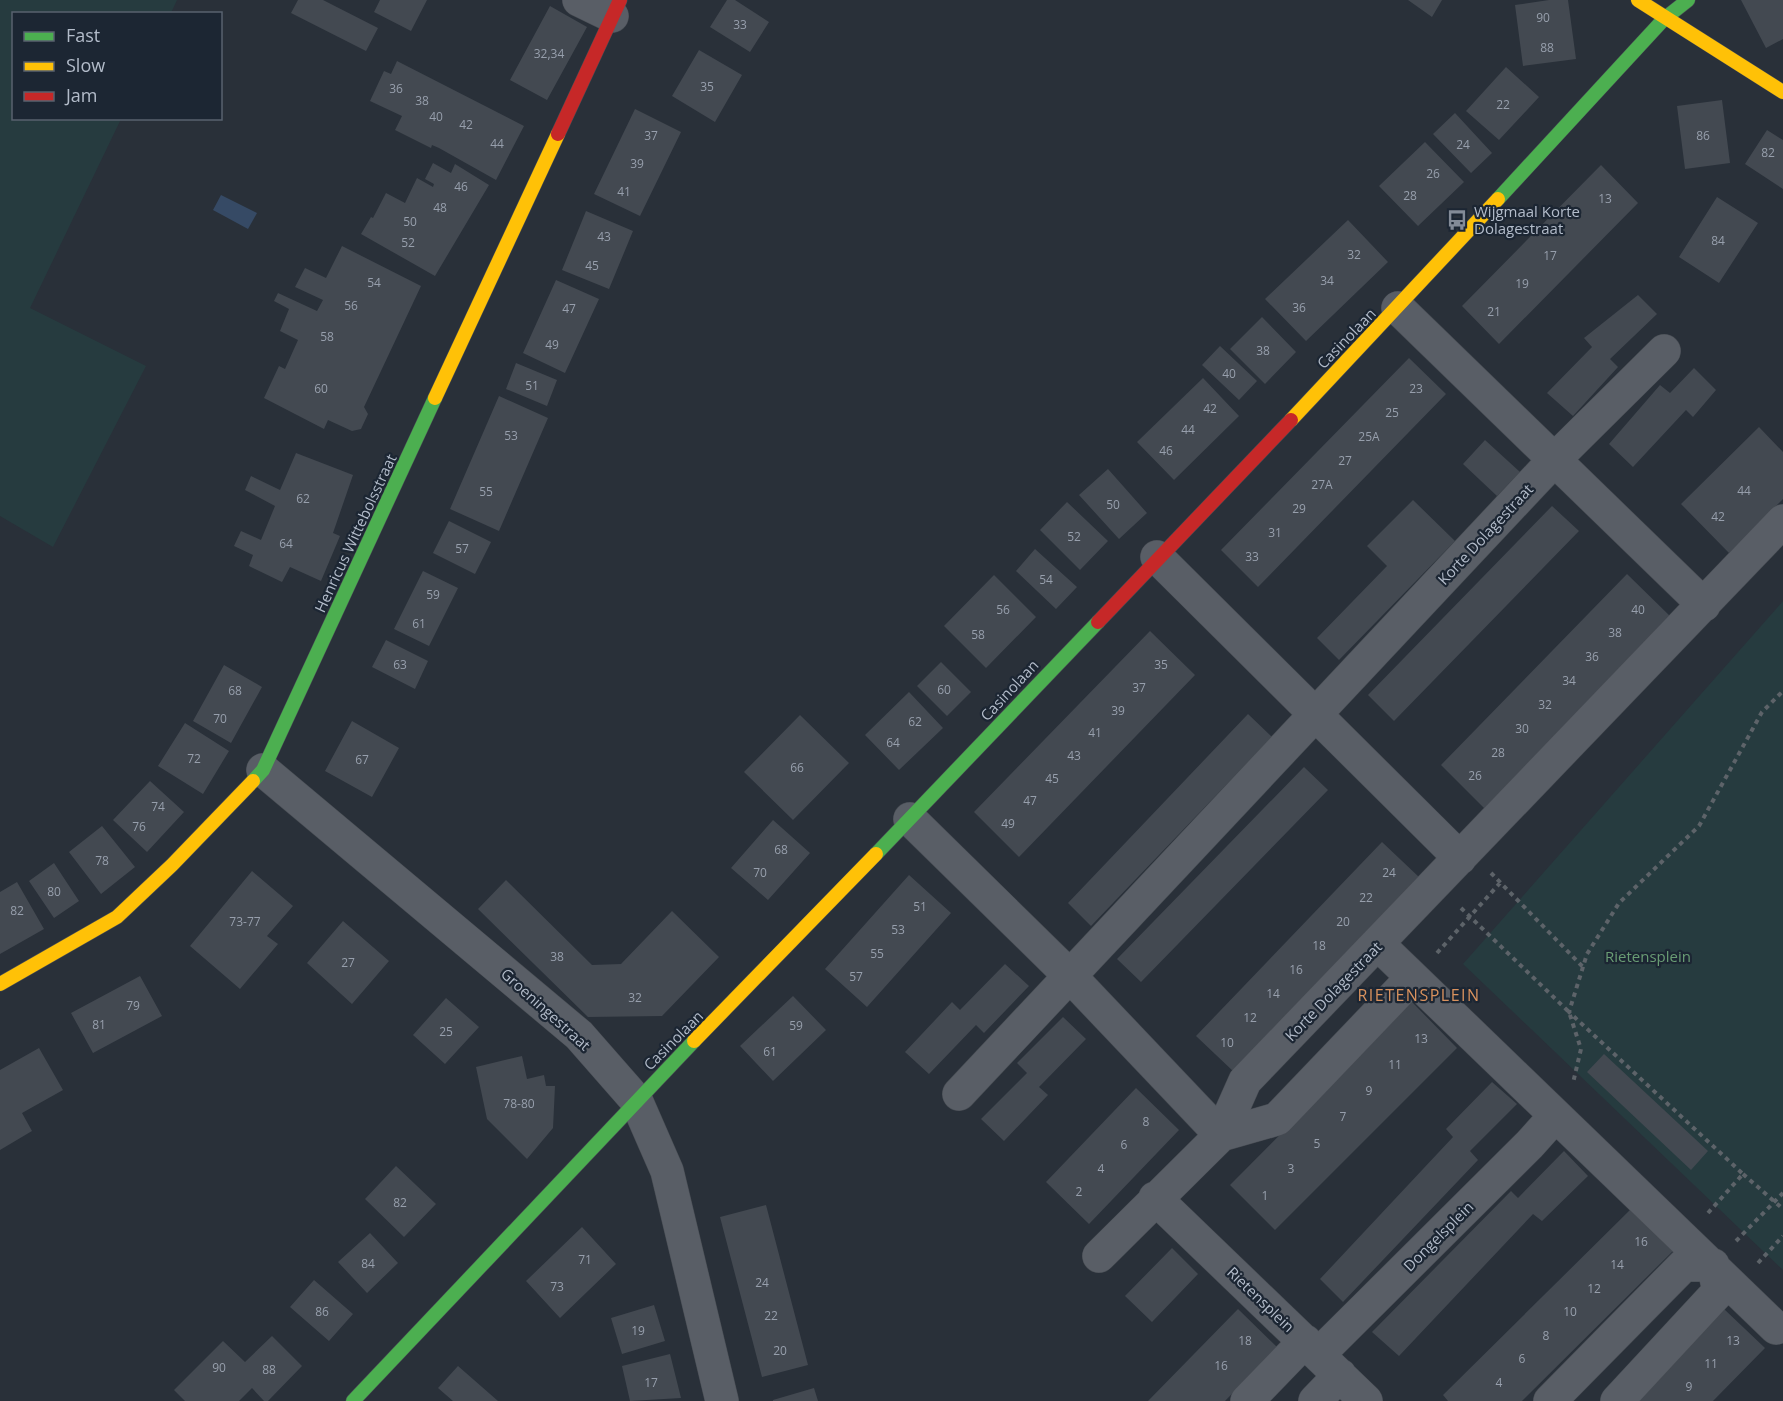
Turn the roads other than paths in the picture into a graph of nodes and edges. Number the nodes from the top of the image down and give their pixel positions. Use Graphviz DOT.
graph roads {
  1 [pos="579,0"];
  2 [pos="1638,0"];
  3 [pos="1688,0"];
  4 [pos="616,8"];
  5 [pos="1664,19"];
  6 [pos="1783,92"];
  7 [pos="1398,308"];
  8 [pos="1664,351"];
  9 [pos="1556,458"];
  10 [pos="1783,521"];
  11 [pos="1157,558"];
  12 [pos="1704,605"];
  13 [pos="1315,715"];
  14 [pos="263,770"];
  15 [pos="910,819"];
  16 [pos="1465,853"];
  17 [pos="1378,945"];
  18 [pos="1069,975"];
  19 [pos="1411,979"];
  20 [pos="0,984"];
  21 [pos="959,1094"];
  22 [pos="636,1100"];
  23 [pos="1555,1116"];
  24 [pos="1221,1135"];
  25 [pos="1155,1198"];
  26 [pos="1099,1256"];
  27 [pos="1713,1265"];
  28 [pos="1776,1328"];
  29 [pos="1321,1357"];
  30 [pos="353,1401"];
  31 [pos="722,1401"];
  32 [pos="1247,1401"];
  33 [pos="1315,1401"];
  34 [pos="1366,1401"];
  35 [pos="1550,1401"];
  36 [pos="1617,1401"];
  1 -- 4 [label="street"];
  2 -- 5 [label="street"];
  3 -- 5 [label="street, Casinolaan"];
  4 -- 14 [label="street, Henricus Wittebolsstraat"];
  5 -- 6 [label="street"];
  5 -- 7 [label="street, Casinolaan"];
  7 -- 9 [label="street"];
  7 -- 11 [label="street, Casinolaan"];
  8 -- 9 [label="street, Korte Dolagestraat"];
  9 -- 12 [label="street"];
  9 -- 13 [label="street, Korte Dolagestraat"];
  10 -- 12 [label="street, Korte Dolagestraat"];
  11 -- 13 [label="street"];
  11 -- 15 [label="street, Casinolaan"];
  12 -- 16 [label="street, Korte Dolagestraat"];
  13 -- 16 [label="street"];
  13 -- 18 [label="street, Korte Dolagestraat"];
  14 -- 20 [label="street, Henricus Wittebolsstraat"];
  14 -- 22 [label="street, Groeningestraat"];
  15 -- 18 [label="street"];
  15 -- 22 [label="street, Casinolaan"];
  16 -- 17 [label="street, Korte Dolagestraat"];
  17 -- 19 [label="street"];
  17 -- 24 [label="street, Korte Dolagestraat"];
  18 -- 21 [label="street, Korte Dolagestraat"];
  18 -- 24 [label="street"];
  19 -- 23 [label="street"];
  19 -- 24 [label="street, Korte Dolagestraat"];
  22 -- 30 [label="street, Casinolaan"];
  22 -- 31 [label="street, Groeningestraat"];
  23 -- 27 [label="street"];
  23 -- 29 [label="street, Dongelsplein"];
  24 -- 25 [label="street, Korte Dolagestraat"];
  25 -- 26 [label="street, Korte Dolagestraat"];
  25 -- 29 [label="street, Rietensplein"];
  27 -- 28 [label="street"];
  27 -- 35 [label="street"];
  27 -- 36 [label="street"];
  29 -- 32 [label="street, Dongelsplein"];
  29 -- 33 [label="street, Dongelsplein"];
  29 -- 34 [label="street, Rietensplein"];
}
